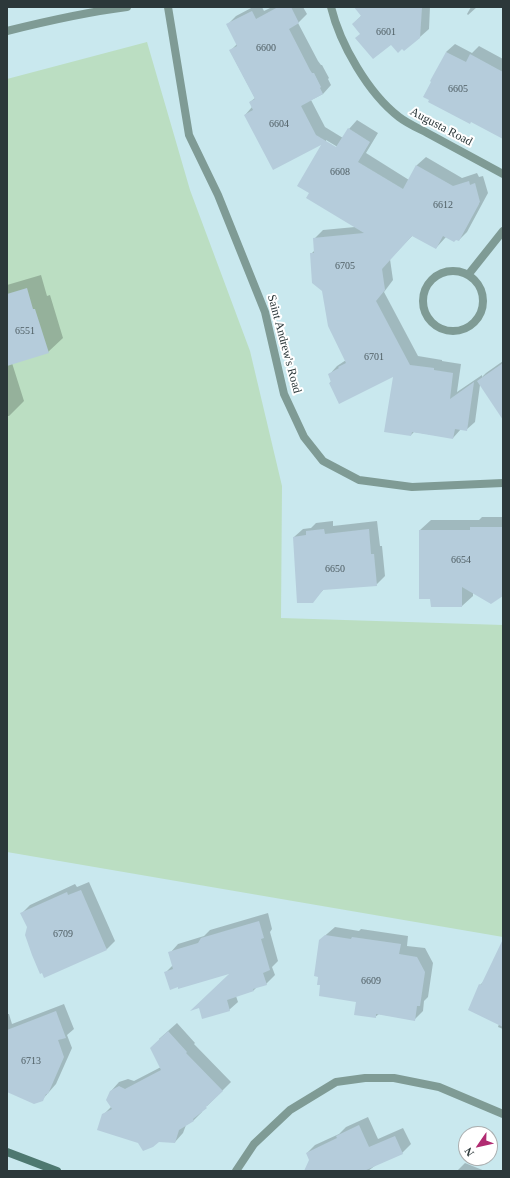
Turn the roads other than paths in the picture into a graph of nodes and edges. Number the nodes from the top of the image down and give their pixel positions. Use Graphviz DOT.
graph roads {
  1 [pos="127,7"];
  2 [pos="168,7"];
  3 [pos="330,7"];
  4 [pos="7,31"];
  5 [pos="503,174"];
  6 [pos="503,231"];
  7 [pos="468,275"];
  8 [pos="503,483"];
  9 [pos="503,1114"];
  10 [pos="7,1152"];
  11 [pos="57,1171"];
  12 [pos="236,1171"];
  1 -- 4 [label="street"];
  2 -- 8 [label="street, Saint Andrew's Road"];
  3 -- 5 [label="street, Augusta Road"];
  6 -- 7 [label="street"];
  7 -- 7 [label="street"];
  9 -- 12 [label="street"];
  10 -- 11 [label="street"];
}
